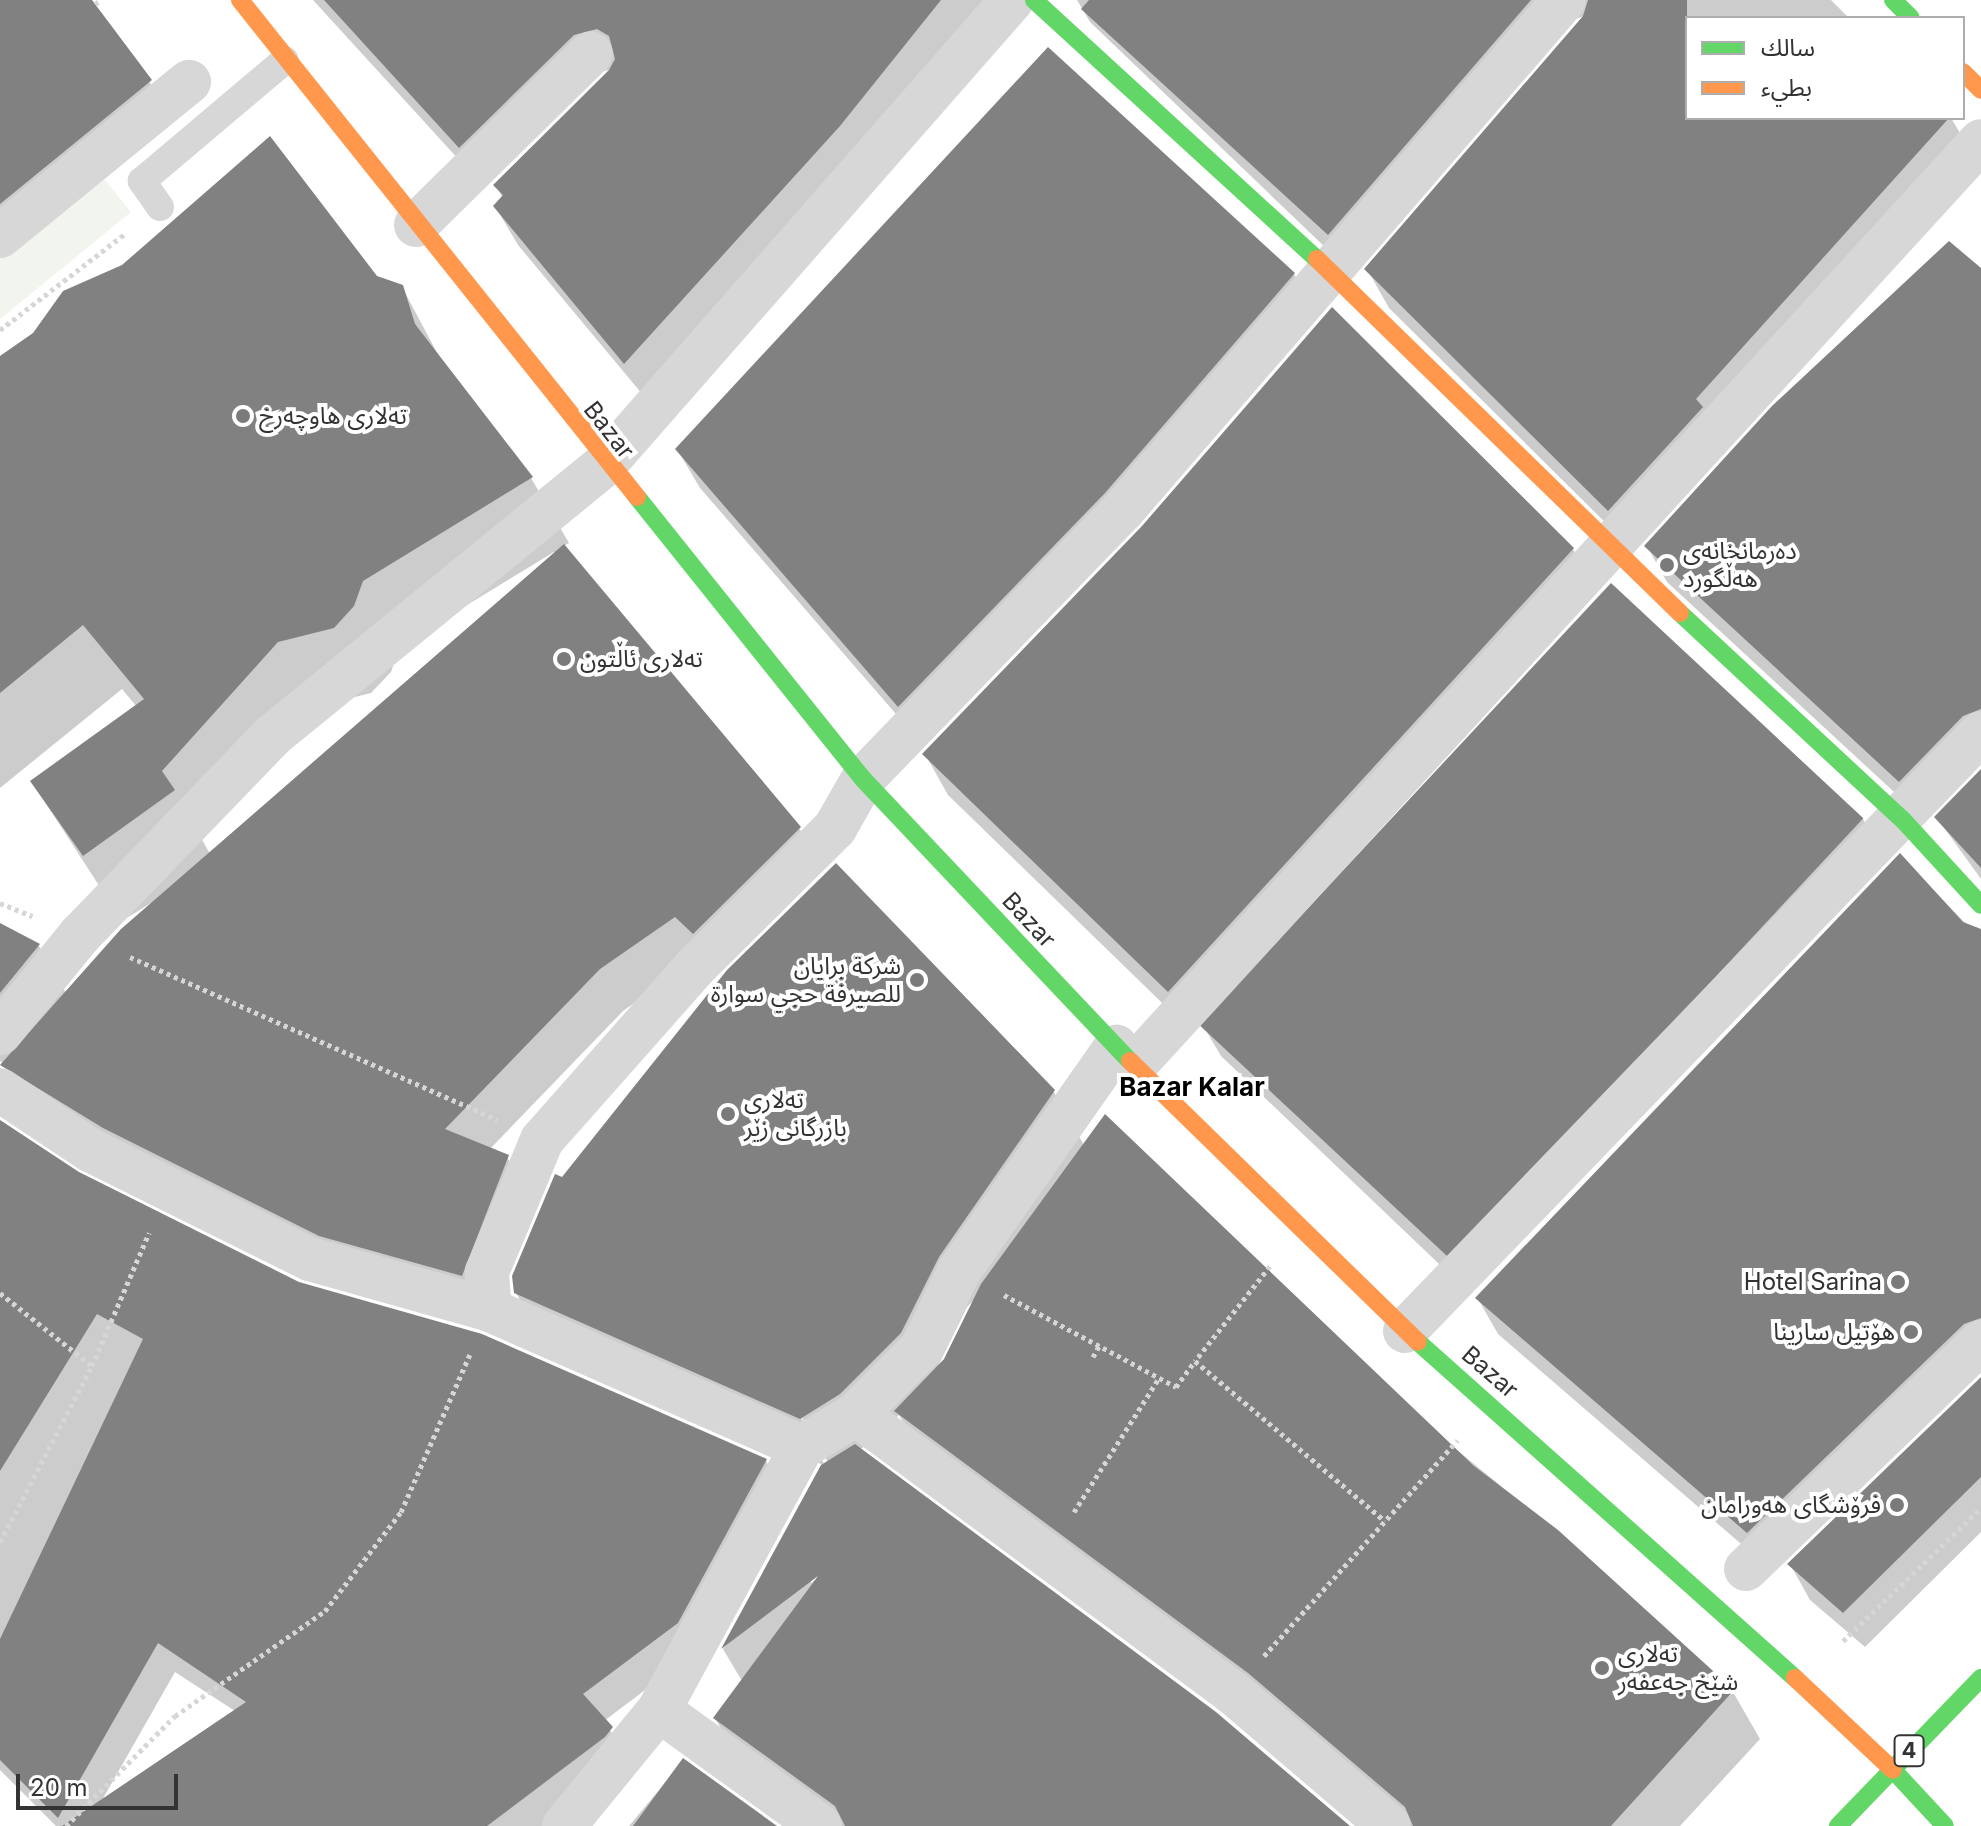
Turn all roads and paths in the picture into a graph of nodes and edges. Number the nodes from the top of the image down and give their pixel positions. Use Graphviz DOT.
graph roads {
  1 [pos="240,0"];
  2 [pos="1012,0"];
  3 [pos="1034,0"];
  4 [pos="1564,0"];
  5 [pos="1893,0"];
  6 [pos="1909,16"];
  7 [pos="591,53"];
  8 [pos="285,60"];
  9 [pos="1965,74"];
  10 [pos="189,82"];
  11 [pos="1981,90"];
  12 [pos="1981,141"];
  13 [pos="160,207"];
  14 [pos="416,225"];
  15 [pos="0,236"];
  16 [pos="1334,274"];
  17 [pos="0,330"];
  18 [pos="605,464"];
  19 [pos="1608,546"];
  20 [pos="1981,733"];
  21 [pos="863,779"];
  22 [pos="1903,820"];
  23 [pos="1981,905"];
  24 [pos="80,935"];
  25 [pos="0,1033"];
  26 [pos="1125,1056"];
  27 [pos="0,1090"];
  28 [pos="542,1140"];
  29 [pos="166,1192"];
  30 [pos="1275,1259"];
  31 [pos="959,1271"];
  32 [pos="0,1293"];
  33 [pos="490,1310"];
  34 [pos="1405,1331"];
  35 [pos="1981,1342"];
  36 [pos="1099,1346"];
  37 [pos="1093,1357"];
  38 [pos="1195,1361"];
  39 [pos="92,1366"];
  40 [pos="1159,1378"];
  41 [pos="856,1414"];
  42 [pos="1461,1437"];
  43 [pos="802,1447"];
  44 [pos="1981,1508"];
  45 [pos="1385,1521"];
  46 [pos="0,1542"];
  47 [pos="1047,1556"];
  48 [pos="1746,1569"];
  49 [pos="1843,1641"];
  50 [pos="1981,1678"];
  51 [pos="1232,1692"];
  52 [pos="659,1710"];
  53 [pos="1893,1770"];
  54 [pos="66,1826"];
  55 [pos="564,1826"];
  56 [pos="820,1826"];
  57 [pos="1389,1826"];
  58 [pos="1838,1826"];
  59 [pos="1945,1826"];
  1 -- 8 [label="main road, Bazar"];
  2 -- 18 [label="street"];
  3 -- 16 [label="main road"];
  4 -- 16 [label="street"];
  5 -- 6 [label="main road"];
  7 -- 14 [label="street"];
  8 -- 13 [label="lane"];
  8 -- 14 [label="main road, Bazar"];
  9 -- 11 [label="main road"];
  10 -- 15 [label="street"];
  12 -- 19 [label="street"];
  13 -- 17 [label="path"];
  14 -- 18 [label="main road, Bazar"];
  16 -- 19 [label="main road"];
  16 -- 21 [label="street"];
  18 -- 21 [label="main road, Bazar"];
  18 -- 24 [label="street"];
  19 -- 22 [label="main road"];
  19 -- 26 [label="street"];
  20 -- 22 [label="street"];
  21 -- 26 [label="main road, Bazar"];
  21 -- 28 [label="street"];
  22 -- 23 [label="main road"];
  22 -- 34 [label="street"];
  24 -- 25 [label="street"];
  24 -- 28 [label="path"];
  26 -- 31 [label="street"];
  26 -- 34 [label="main road, Bazar"];
  27 -- 29 [label="street"];
  28 -- 33 [label="street"];
  29 -- 33 [label="street"];
  29 -- 39 [label="path"];
  30 -- 38 [label="path"];
  31 -- 36 [label="path"];
  31 -- 41 [label="street"];
  32 -- 39 [label="path"];
  33 -- 43 [label="street"];
  33 -- 54 [label="path"];
  34 -- 53 [label="main road, Bazar"];
  35 -- 48 [label="street"];
  36 -- 37 [label="path"];
  36 -- 40 [label="path"];
  38 -- 40 [label="path"];
  38 -- 45 [label="path"];
  39 -- 46 [label="path"];
  40 -- 47 [label="path"];
  41 -- 43 [label="street"];
  41 -- 47 [label="street"];
  42 -- 45 [label="path"];
  43 -- 52 [label="street"];
  44 -- 49 [label="path"];
  45 -- 51 [label="path"];
  47 -- 51 [label="street"];
  50 -- 53 [label="main road, 4"];
  51 -- 57 [label="street"];
  52 -- 55 [label="street"];
  52 -- 56 [label="street"];
  53 -- 58 [label="main road, 4"];
  53 -- 59 [label="main road, Bazar"];
}
